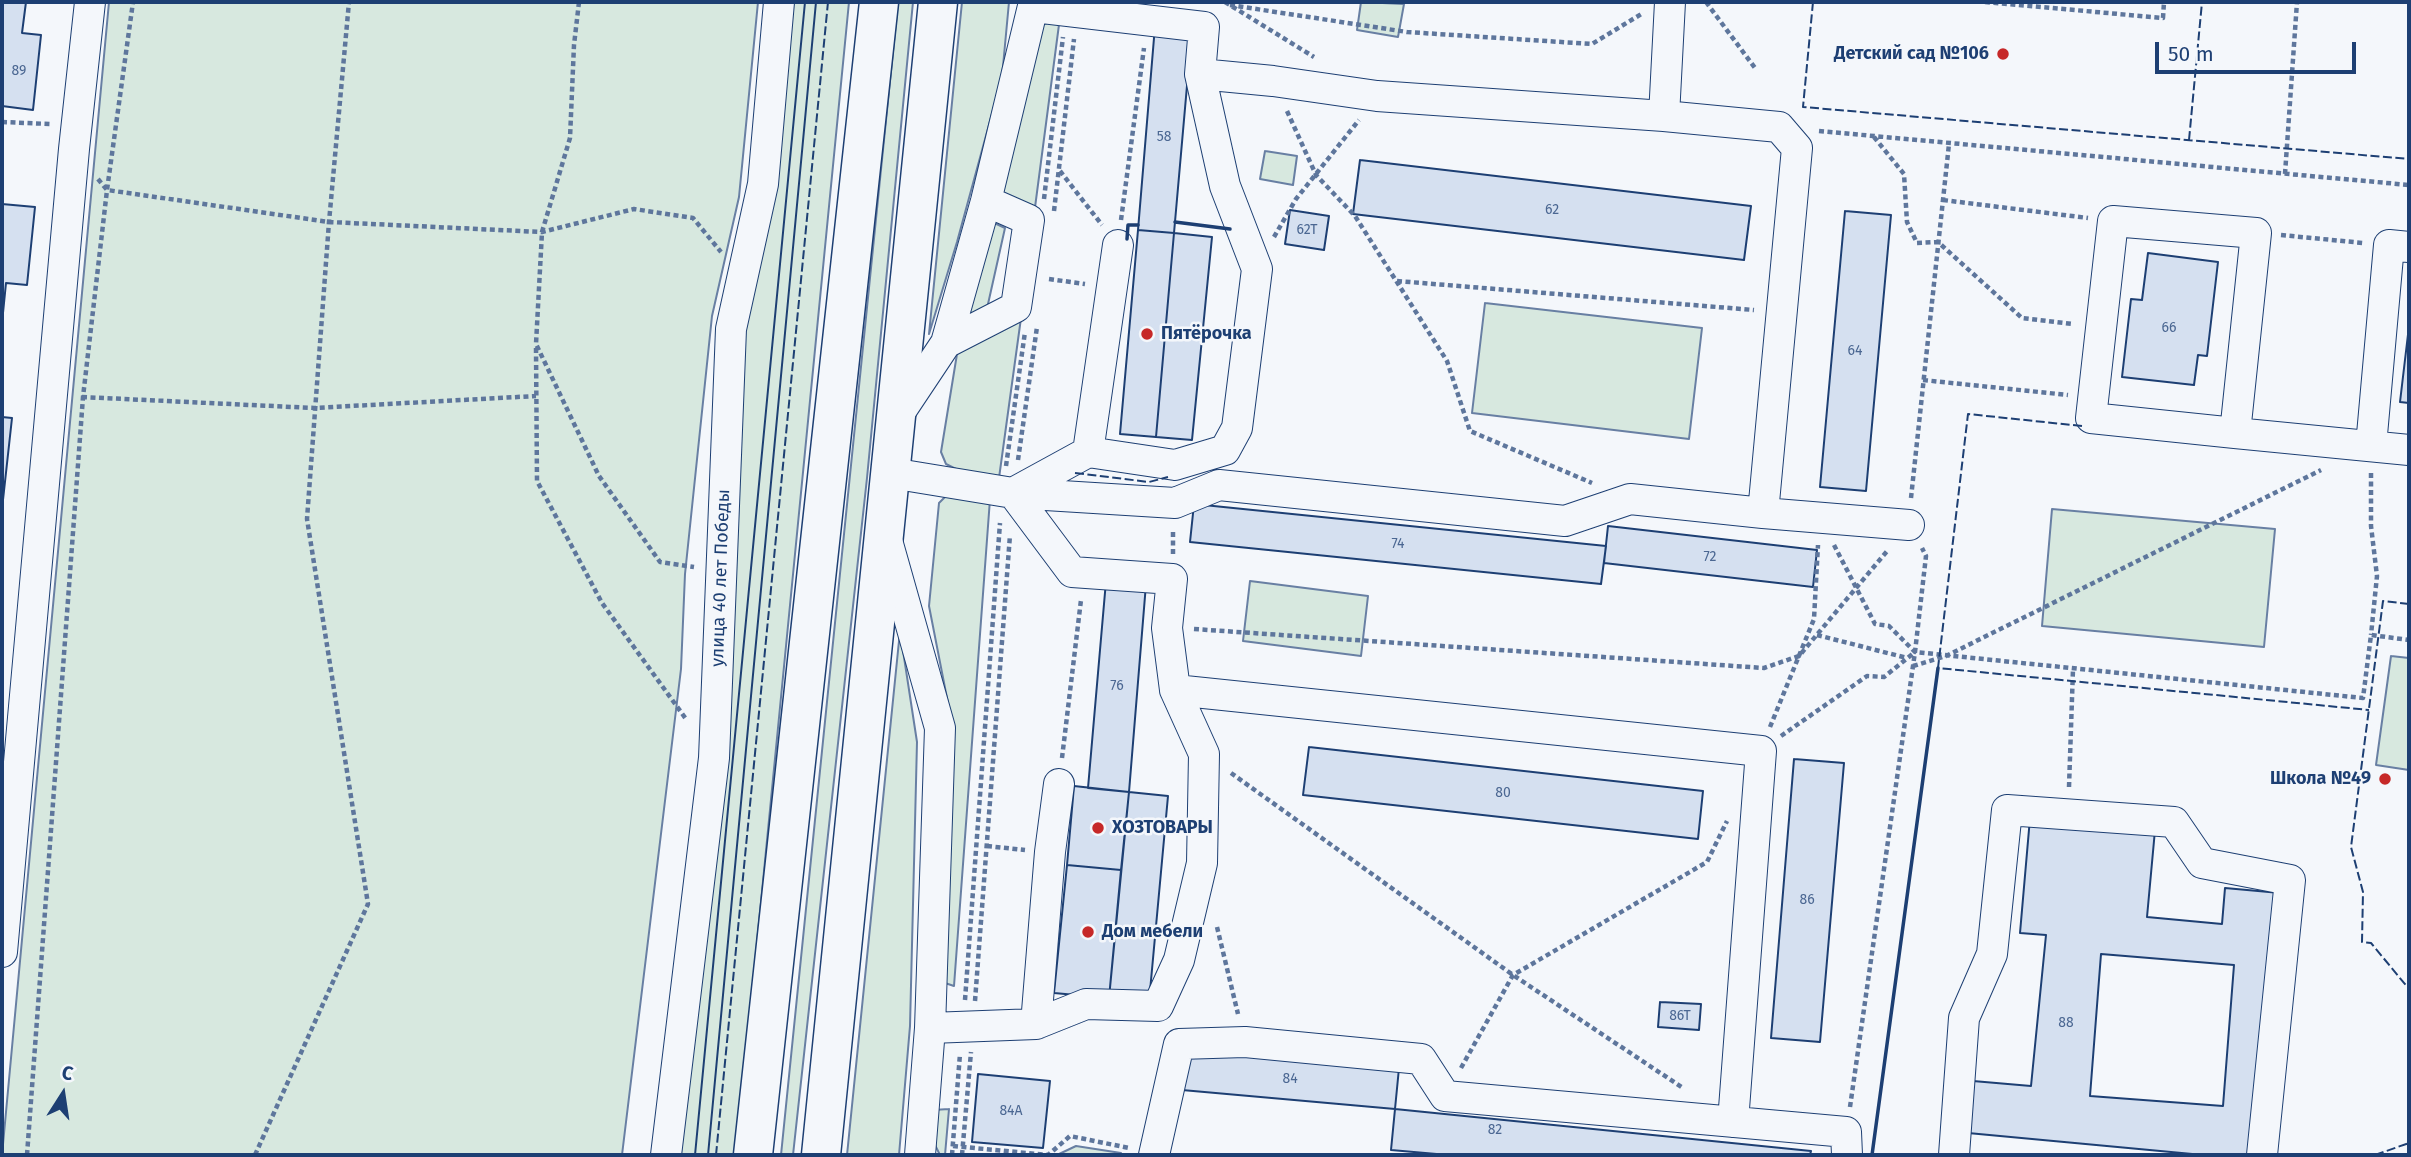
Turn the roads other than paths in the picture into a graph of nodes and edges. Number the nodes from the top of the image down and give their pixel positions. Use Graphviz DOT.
graph roads {
  1 [pos="90,2"];
  2 [pos="779,2"];
  3 [pos="879,2"];
  4 [pos="938,2"];
  5 [pos="1034,4"];
  6 [pos="1660,5"];
  7 [pos="1200,74"];
  8 [pos="1664,116"];
  9 [pos="986,201"];
  10 [pos="1119,235"];
  11 [pos="2399,246"];
  12 [pos="946,343"];
  13 [pos="897,416"];
  14 [pos="2235,433"];
  15 [pos="2371,446"];
  16 [pos="2409,450"];
  17 [pos="1088,452"];
  18 [pos="891,473"];
  19 [pos="1008,492"];
  20 [pos="1763,513"];
  21 [pos="1909,525"];
  22 [pos="884,532"];
  23 [pos="1175,690"];
  24 [pos="1060,776"];
  25 [pos="6,852"];
  26 [pos="2,952"];
  27 [pos="1035,1024"];
  28 [pos="930,1028"];
  29 [pos="1733,1122"];
  30 [pos="1847,1144"];
  31 [pos="1154,1154"];
  32 [pos="666,1155"];
  33 [pos="753,1155"];
  34 [pos="821,1155"];
  35 [pos="920,1155"];
  36 [pos="1954,1155"];
  37 [pos="2262,1155"];
  1 -- 25 [label="street"];
  2 -- 32 [label="street, улица 40 лет Победы"];
  3 -- 33 [label="main road"];
  4 -- 13 [label="main road"];
  5 -- 7 [label="street"];
  5 -- 9 [label="street"];
  6 -- 8 [label="street"];
  7 -- 8 [label="street"];
  7 -- 17 [label="street"];
  8 -- 20 [label="street"];
  9 -- 12 [label="street"];
  9 -- 12 [label="street"];
  10 -- 17 [label="street"];
  11 -- 15 [label="street"];
  12 -- 13 [label="street"];
  13 -- 18 [label="main road"];
  14 -- 14 [label="street"];
  14 -- 15 [label="street"];
  15 -- 16 [label="street"];
  17 -- 19 [label="street"];
  18 -- 19 [label="street"];
  18 -- 22 [label="main road"];
  19 -- 20 [label="street"];
  19 -- 23 [label="street"];
  20 -- 21 [label="street"];
  22 -- 28 [label="street"];
  22 -- 34 [label="main road"];
  23 -- 27 [label="street"];
  23 -- 29 [label="street"];
  24 -- 27 [label="street"];
  25 -- 26 [label="street"];
  27 -- 28 [label="street"];
  28 -- 35 [label="street"];
  29 -- 30 [label="street"];
  29 -- 31 [label="street"];
  36 -- 37 [label="street"];
}
